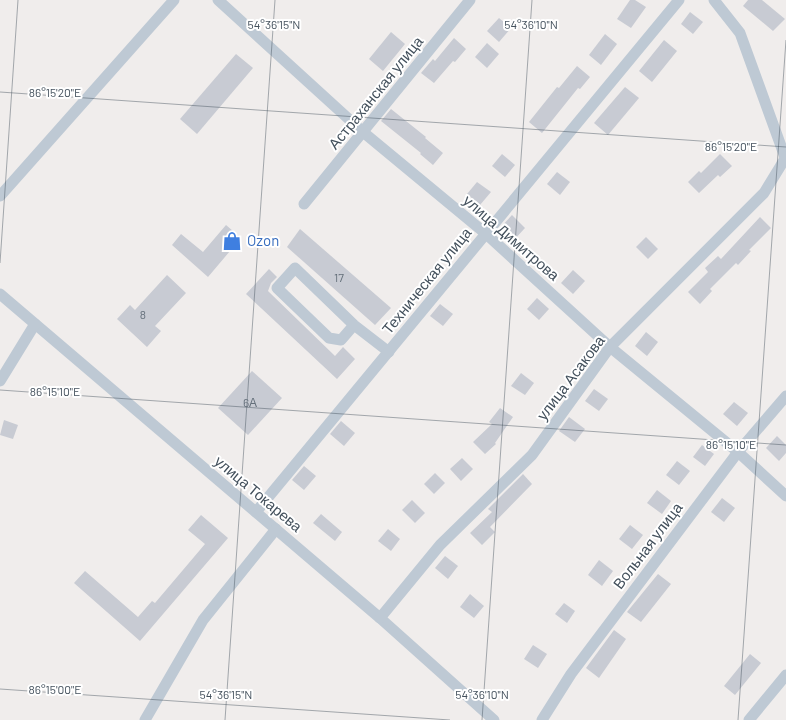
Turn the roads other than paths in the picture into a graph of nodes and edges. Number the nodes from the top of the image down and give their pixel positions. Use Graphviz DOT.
graph roads {
  1 [pos="174,0"];
  2 [pos="218,0"];
  3 [pos="470,0"];
  4 [pos="679,0"];
  5 [pos="714,0"];
  6 [pos="363,132"];
  7 [pos="786,158"];
  8 [pos="0,196"];
  9 [pos="304,204"];
  10 [pos="485,233"];
  11 [pos="0,294"];
  12 [pos="35,324"];
  13 [pos="354,325"];
  14 [pos="610,347"];
  15 [pos="389,352"];
  16 [pos="0,381"];
  17 [pos="786,396"];
  18 [pos="738,452"];
  19 [pos="786,496"];
  20 [pos="256,512"];
  21 [pos="276,529"];
  22 [pos="380,618"];
  23 [pos="786,675"];
  24 [pos="145,720"];
  25 [pos="494,720"];
  26 [pos="542,720"];
  27 [pos="749,720"];
  1 -- 8 [label="street"];
  2 -- 6 [label="street, улица Димитрова"];
  3 -- 6 [label="street, Астраханская улица"];
  4 -- 10 [label="street, Техническая улица"];
  5 -- 7 [label="street"];
  6 -- 9 [label="street, Астраханская улица"];
  6 -- 10 [label="street, улица Димитрова"];
  7 -- 14 [label="street, улица Асакова"];
  10 -- 14 [label="street, улица Димитрова"];
  10 -- 15 [label="street, Техническая улица"];
  11 -- 12 [label="street, улица Токарева"];
  12 -- 16 [label="street"];
  12 -- 20 [label="street, улица Токарева"];
  13 -- 13 [label="street"];
  13 -- 15 [label="street"];
  14 -- 18 [label="street, улица Димитрова"];
  14 -- 22 [label="street, улица Асакова"];
  15 -- 20 [label="street, Техническая улица"];
  17 -- 18 [label="street, Вольная улица"];
  18 -- 19 [label="street, улица Димитрова"];
  18 -- 26 [label="street, Вольная улица"];
  20 -- 21 [label="street, улица Токарева"];
  21 -- 22 [label="street, улица Токарева"];
  21 -- 24 [label="street"];
  22 -- 25 [label="street, улица Токарева"];
  23 -- 27 [label="street"];
}
